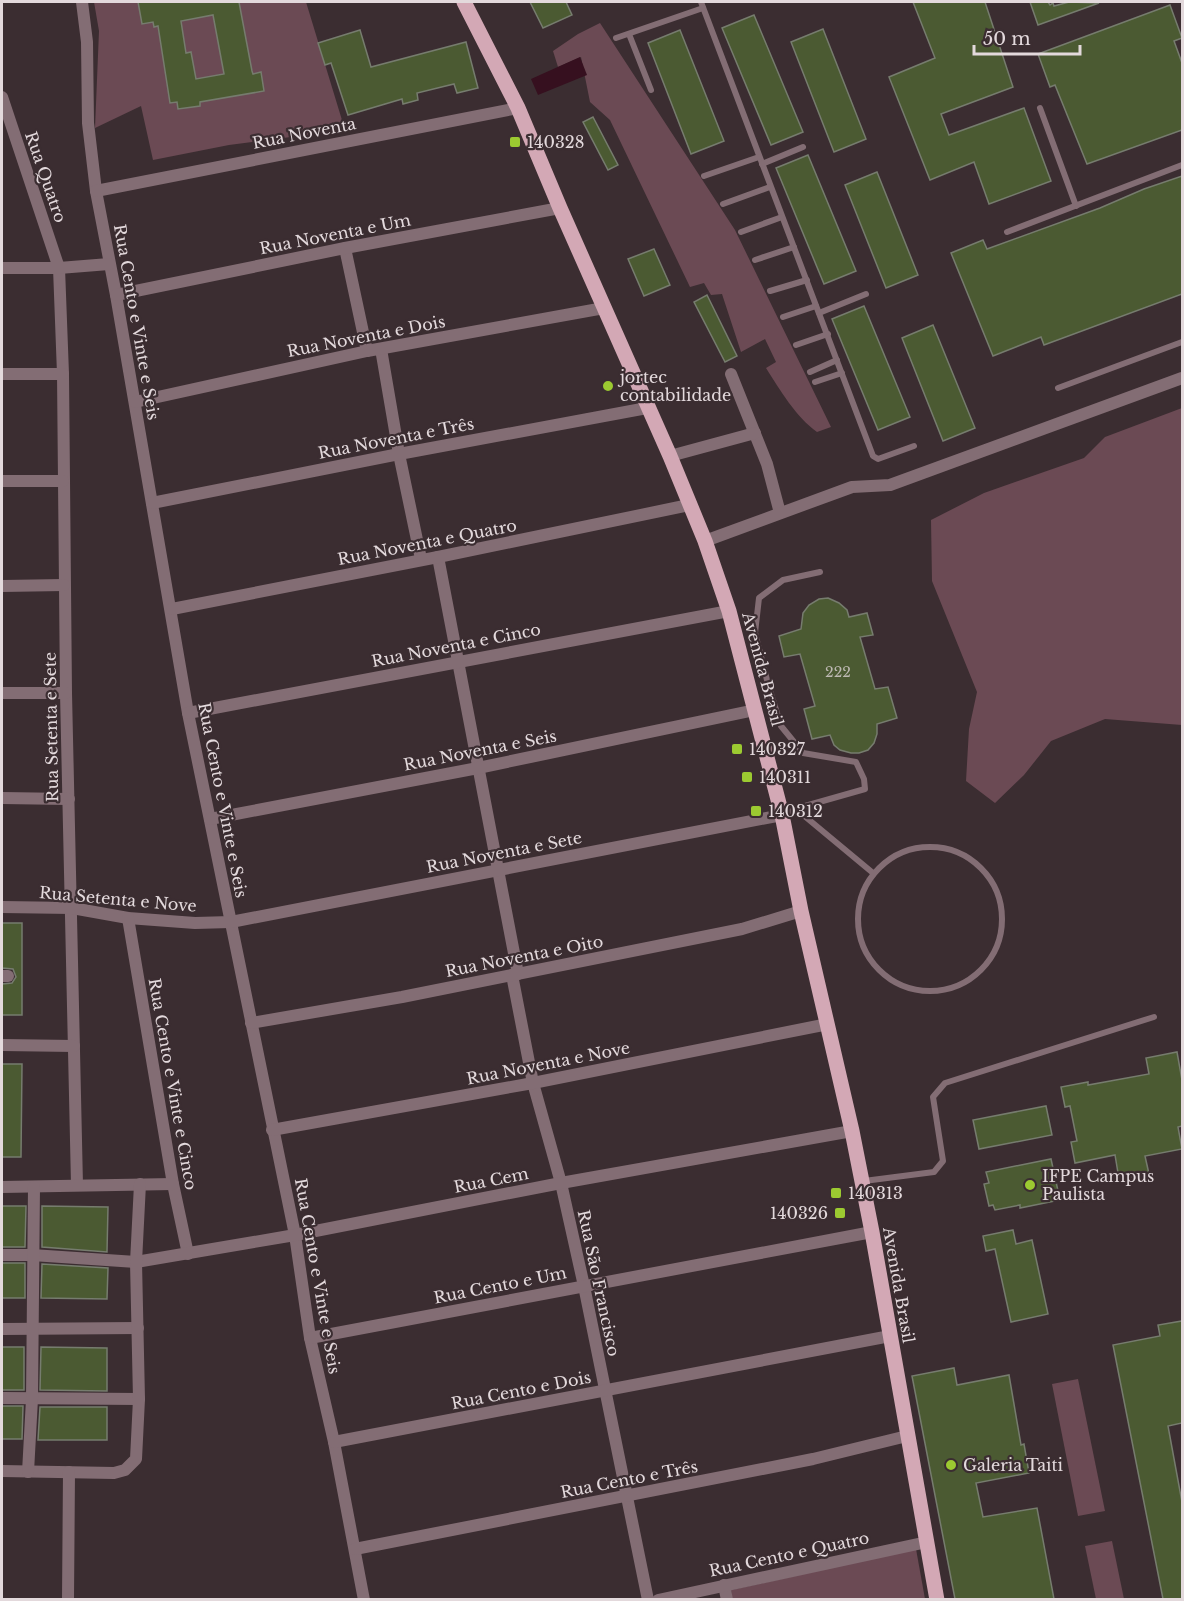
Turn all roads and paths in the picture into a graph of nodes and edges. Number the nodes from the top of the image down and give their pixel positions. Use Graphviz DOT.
graph roads {
  1 [pos="82,2"];
  2 [pos="464,2"];
  3 [pos="702,5"];
  4 [pos="629,34"];
  5 [pos="616,38"];
  6 [pos="651,90"];
  7 [pos="2,97"];
  8 [pos="518,108"];
  9 [pos="1040,108"];
  10 [pos="803,147"];
  11 [pos="759,156"];
  12 [pos="762,164"];
  13 [pos="1182,165"];
  14 [pos="704,176"];
  15 [pos="770,187"];
  16 [pos="96,191"];
  17 [pos="723,204"];
  18 [pos="1076,206"];
  19 [pos="560,208"];
  20 [pos="782,217"];
  21 [pos="741,232"];
  22 [pos="1007,232"];
  23 [pos="794,247"];
  24 [pos="345,248"];
  25 [pos="755,260"];
  26 [pos="109,264"];
  27 [pos="2,268"];
  28 [pos="59,268"];
  29 [pos="807,280"];
  30 [pos="770,291"];
  31 [pos="866,294"];
  32 [pos="116,295"];
  33 [pos="604,308"];
  34 [pos="818,309"];
  35 [pos="783,317"];
  36 [pos="828,334"];
  37 [pos="1182,342"];
  38 [pos="796,345"];
  39 [pos="381,349"];
  40 [pos="367,351"];
  41 [pos="837,360"];
  42 [pos="810,372"];
  43 [pos="842,373"];
  44 [pos="2,374"];
  45 [pos="63,374"];
  46 [pos="731,374"];
  47 [pos="1182,378"];
  48 [pos="815,382"];
  49 [pos="1058,388"];
  50 [pos="135,402"];
  51 [pos="647,408"];
  52 [pos="755,433"];
  53 [pos="914,446"];
  54 [pos="399,454"];
  55 [pos="670,456"];
  56 [pos="2,481"];
  57 [pos="63,481"];
  58 [pos="152,503"];
  59 [pos="689,505"];
  60 [pos="780,513"];
  61 [pos="705,541"];
  62 [pos="438,557"];
  63 [pos="421,559"];
  64 [pos="820,572"];
  65 [pos="64,585"];
  66 [pos="2,586"];
  67 [pos="172,609"];
  68 [pos="729,611"];
  69 [pos="456,661"];
  70 [pos="2,693"];
  71 [pos="66,693"];
  72 [pos="755,710"];
  73 [pos="188,713"];
  74 [pos="478,768"];
  75 [pos="2,798"];
  76 [pos="69,799"];
  77 [pos="789,812"];
  78 [pos="210,819"];
  79 [pos="498,870"];
  80 [pos="873,873"];
  81 [pos="2,907"];
  82 [pos="72,908"];
  83 [pos="801,911"];
  84 [pos="128,918"];
  85 [pos="231,922"];
  86 [pos="515,974"];
  87 [pos="1154,1017"];
  88 [pos="251,1023"];
  89 [pos="828,1024"];
  90 [pos="2,1045"];
  91 [pos="74,1046"];
  92 [pos="533,1083"];
  93 [pos="272,1130"];
  94 [pos="852,1131"];
  95 [pos="861,1181"];
  96 [pos="561,1183"];
  97 [pos="140,1184"];
  98 [pos="173,1184"];
  99 [pos="77,1185"];
  100 [pos="2,1187"];
  101 [pos="34,1187"];
  102 [pos="872,1232"];
  103 [pos="296,1234"];
  104 [pos="188,1254"];
  105 [pos="2,1255"];
  106 [pos="32,1255"];
  107 [pos="136,1262"];
  108 [pos="584,1286"];
  109 [pos="2,1329"];
  110 [pos="32,1329"];
  111 [pos="138,1329"];
  112 [pos="890,1336"];
  113 [pos="310,1338"];
  114 [pos="605,1391"];
  115 [pos="2,1398"];
  116 [pos="32,1399"];
  117 [pos="139,1399"];
  118 [pos="908,1436"];
  119 [pos="334,1442"];
  120 [pos="2,1471"];
  121 [pos="28,1472"];
  122 [pos="69,1472"];
  123 [pos="627,1495"];
  124 [pos="927,1542"];
  125 [pos="355,1549"];
  126 [pos="724,1585"];
  127 [pos="68,1599"];
  128 [pos="364,1599"];
  129 [pos="648,1599"];
  130 [pos="658,1599"];
  131 [pos="727,1599"];
  132 [pos="938,1599"];
  1 -- 16 [label="street, Rua Cento e Vinte e Seis"];
  2 -- 8 [label="main road, Avenida Brasil"];
  3 -- 4 [label="lane"];
  3 -- 11 [label="lane"];
  4 -- 5 [label="lane"];
  4 -- 6 [label="lane"];
  7 -- 28 [label="street, Rua Quatro"];
  8 -- 16 [label="street, Rua Noventa"];
  8 -- 19 [label="main road, Avenida Brasil"];
  9 -- 18 [label="lane"];
  10 -- 12 [label="lane"];
  11 -- 12 [label="lane"];
  11 -- 14 [label="lane"];
  12 -- 15 [label="lane"];
  13 -- 18 [label="lane"];
  15 -- 17 [label="lane"];
  15 -- 20 [label="lane"];
  16 -- 26 [label="street, Rua Cento e Vinte e Seis"];
  18 -- 22 [label="lane"];
  19 -- 24 [label="street, Rua Noventa e Um"];
  19 -- 33 [label="main road, Avenida Brasil"];
  20 -- 21 [label="lane"];
  20 -- 23 [label="lane"];
  23 -- 25 [label="lane"];
  23 -- 29 [label="lane"];
  24 -- 32 [label="street, Rua Noventa e Um"];
  24 -- 40 [label="street"];
  26 -- 28 [label="street"];
  26 -- 32 [label="street, Rua Cento e Vinte e Seis"];
  27 -- 28 [label="street"];
  28 -- 45 [label="street, Rua Setenta e Sete"];
  29 -- 30 [label="lane"];
  29 -- 34 [label="lane"];
  31 -- 34 [label="lane"];
  32 -- 50 [label="street, Rua Cento e Vinte e Seis"];
  33 -- 39 [label="street, Rua Noventa e Dois"];
  33 -- 51 [label="main road, Avenida Brasil"];
  34 -- 35 [label="lane"];
  34 -- 36 [label="lane"];
  36 -- 38 [label="lane"];
  36 -- 41 [label="lane"];
  37 -- 49 [label="lane"];
  39 -- 40 [label="street, Rua Noventa e Dois"];
  39 -- 54 [label="street"];
  40 -- 50 [label="street, Rua Noventa e Dois"];
  41 -- 42 [label="lane"];
  41 -- 43 [label="lane"];
  43 -- 48 [label="lane"];
  43 -- 53 [label="lane"];
  44 -- 45 [label="street"];
  45 -- 57 [label="street, Rua Setenta e Sete"];
  46 -- 52 [label="street"];
  47 -- 60 [label="street"];
  50 -- 58 [label="street, Rua Cento e Vinte e Seis"];
  51 -- 54 [label="street, Rua Noventa e Três"];
  51 -- 55 [label="main road, Avenida Brasil"];
  52 -- 55 [label="street"];
  52 -- 60 [label="street"];
  54 -- 58 [label="street, Rua Noventa e Três"];
  54 -- 63 [label="street"];
  55 -- 59 [label="main road, Avenida Brasil"];
  56 -- 57 [label="street"];
  57 -- 65 [label="street, Rua Setenta e Sete"];
  58 -- 67 [label="street, Rua Cento e Vinte e Seis"];
  59 -- 61 [label="main road, Avenida Brasil"];
  59 -- 62 [label="street, Rua Noventa e Quatro"];
  60 -- 61 [label="street"];
  61 -- 68 [label="main road, Avenida Brasil"];
  62 -- 63 [label="street, Rua Noventa e Quatro"];
  62 -- 69 [label="street, Rua São Francisco"];
  63 -- 67 [label="street, Rua Noventa e Quatro"];
  64 -- 77 [label="lane"];
  65 -- 66 [label="street"];
  65 -- 71 [label="street, Rua Setenta e Sete"];
  67 -- 73 [label="street, Rua Cento e Vinte e Seis"];
  68 -- 69 [label="street, Rua Noventa e Cinco"];
  68 -- 72 [label="main road, Avenida Brasil"];
  69 -- 73 [label="street, Rua Noventa e Cinco"];
  69 -- 74 [label="street, Rua São Francisco"];
  70 -- 71 [label="street"];
  71 -- 76 [label="street, Rua Setenta e Sete"];
  72 -- 74 [label="street, Rua Noventa e Seis"];
  72 -- 77 [label="main road, Avenida Brasil"];
  73 -- 78 [label="street, Rua Cento e Vinte e Seis"];
  74 -- 78 [label="street, Rua Noventa e Seis"];
  74 -- 79 [label="street, Rua São Francisco"];
  75 -- 76 [label="street"];
  76 -- 82 [label="street, Rua Setenta e Sete"];
  77 -- 79 [label="street, Rua Noventa e Sete"];
  77 -- 80 [label="lane"];
  77 -- 83 [label="main road, Avenida Brasil"];
  78 -- 85 [label="street, Rua Cento e Vinte e Seis"];
  79 -- 85 [label="street, Rua Noventa e Sete"];
  79 -- 86 [label="street, Rua São Francisco"];
  80 -- 80 [label="lane"];
  81 -- 82 [label="street, Rua Setenta e Nove"];
  82 -- 84 [label="street, Rua Setenta e Nove"];
  82 -- 91 [label="street, Rua Setenta e Sete"];
  83 -- 86 [label="street, Rua Noventa e Oito"];
  83 -- 89 [label="main road, Avenida Brasil"];
  84 -- 85 [label="street, Rua Setenta e Nove"];
  84 -- 98 [label="street, Rua Cento e Vinte e Cinco"];
  85 -- 88 [label="street, Rua Cento e Vinte e Seis"];
  86 -- 88 [label="street, Rua Noventa e Oito"];
  86 -- 92 [label="street, Rua São Francisco"];
  87 -- 95 [label="lane"];
  88 -- 93 [label="street, Rua Cento e Vinte e Seis"];
  89 -- 92 [label="street, Rua Noventa e Nove"];
  89 -- 94 [label="main road, Avenida Brasil"];
  90 -- 91 [label="street"];
  91 -- 99 [label="street, Rua Setenta e Sete"];
  92 -- 93 [label="street, Rua Noventa e Nove"];
  92 -- 96 [label="street, Rua São Francisco"];
  93 -- 103 [label="street, Rua Cento e Vinte e Seis"];
  94 -- 95 [label="main road, Avenida Brasil"];
  94 -- 96 [label="street, Rua Cem"];
  95 -- 102 [label="main road, Avenida Brasil"];
  96 -- 103 [label="street, Rua Cem"];
  96 -- 108 [label="street, Rua São Francisco"];
  97 -- 98 [label="street"];
  97 -- 99 [label="street"];
  97 -- 107 [label="street"];
  98 -- 104 [label="street, Rua Cento e Vinte e Cinco"];
  99 -- 101 [label="street"];
  100 -- 101 [label="street"];
  101 -- 106 [label="street"];
  102 -- 108 [label="street, Rua Cento e Um"];
  102 -- 112 [label="main road, Avenida Brasil"];
  103 -- 104 [label="street, Rua Cem"];
  103 -- 113 [label="street, Rua Cento e Vinte e Seis"];
  104 -- 107 [label="street, Rua Cem"];
  105 -- 106 [label="street, Rua Cem"];
  106 -- 107 [label="street, Rua Cem"];
  106 -- 110 [label="street"];
  107 -- 111 [label="street"];
  108 -- 113 [label="street, Rua Cento e Um"];
  108 -- 114 [label="street, Rua São Francisco"];
  109 -- 110 [label="street"];
  110 -- 111 [label="street"];
  110 -- 116 [label="street"];
  111 -- 117 [label="street"];
  112 -- 114 [label="street, Rua Cento e Dois"];
  112 -- 118 [label="main road, Avenida Brasil"];
  113 -- 119 [label="street, Rua Cento e Vinte e Seis"];
  114 -- 119 [label="street, Rua Cento e Dois"];
  114 -- 123 [label="street, Rua São Francisco"];
  115 -- 116 [label="street"];
  116 -- 117 [label="street"];
  116 -- 121 [label="street"];
  117 -- 122 [label="street"];
  118 -- 123 [label="street, Rua Cento e Três"];
  118 -- 124 [label="main road, Avenida Brasil"];
  119 -- 125 [label="street, Rua Cento e Vinte e Seis"];
  120 -- 121 [label="street"];
  121 -- 122 [label="street"];
  122 -- 127 [label="street"];
  123 -- 125 [label="street, Rua Cento e Três"];
  123 -- 129 [label="street, Rua São Francisco"];
  124 -- 126 [label="street, Rua Cento e Quatro"];
  124 -- 132 [label="main road, Avenida Brasil"];
  125 -- 128 [label="street, Rua Cento e Vinte e Seis"];
  126 -- 130 [label="street, Rua Cento e Quatro"];
  126 -- 131 [label="street"];
}
